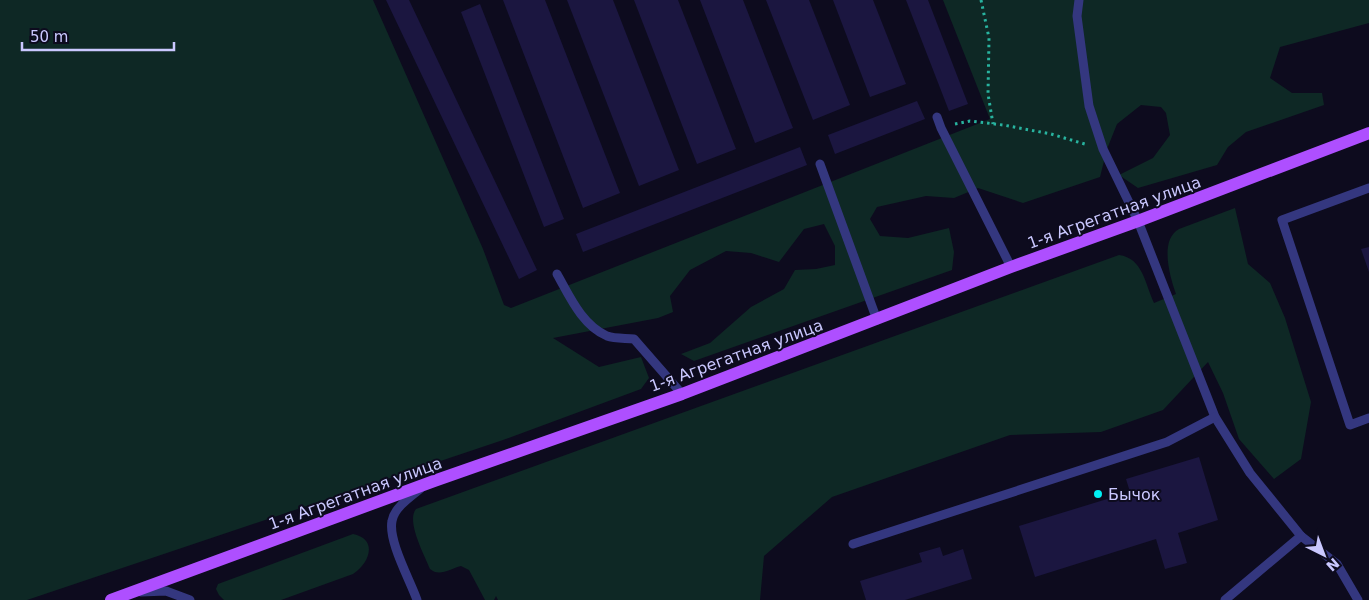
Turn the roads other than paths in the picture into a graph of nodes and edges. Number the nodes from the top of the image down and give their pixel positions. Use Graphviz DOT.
graph roads {
  1 [pos="1079,0"];
  2 [pos="938,118"];
  3 [pos="1369,133"];
  4 [pos="820,164"];
  5 [pos="1369,188"];
  6 [pos="1138,222"];
  7 [pos="1011,267"];
  8 [pos="557,274"];
  9 [pos="877,320"];
  10 [pos="682,394"];
  11 [pos="1215,417"];
  12 [pos="1369,418"];
  13 [pos="434,481"];
  14 [pos="1301,536"];
  15 [pos="853,544"];
  16 [pos="131,592"];
  17 [pos="111,600"];
  18 [pos="190,600"];
  19 [pos="418,600"];
  20 [pos="1224,600"];
  21 [pos="1358,600"];
  1 -- 6 [label="lane"];
  2 -- 7 [label="lane"];
  3 -- 6 [label="main road, 1-я Агрегатная улица"];
  4 -- 9 [label="lane"];
  5 -- 12 [label="lane"];
  6 -- 7 [label="main road, 1-я Агрегатная улица"];
  6 -- 11 [label="lane"];
  7 -- 9 [label="main road, 1-я Агрегатная улица"];
  8 -- 10 [label="lane"];
  9 -- 10 [label="main road, 1-я Агрегатная улица"];
  10 -- 13 [label="main road, 1-я Агрегатная улица"];
  11 -- 14 [label="lane"];
  11 -- 15 [label="lane"];
  13 -- 16 [label="main road, 1-я Агрегатная улица"];
  13 -- 19 [label="lane"];
  14 -- 20 [label="lane"];
  14 -- 21 [label="lane"];
  16 -- 17 [label="main road, 1-я Агрегатная улица"];
  16 -- 18 [label="lane"];
}
